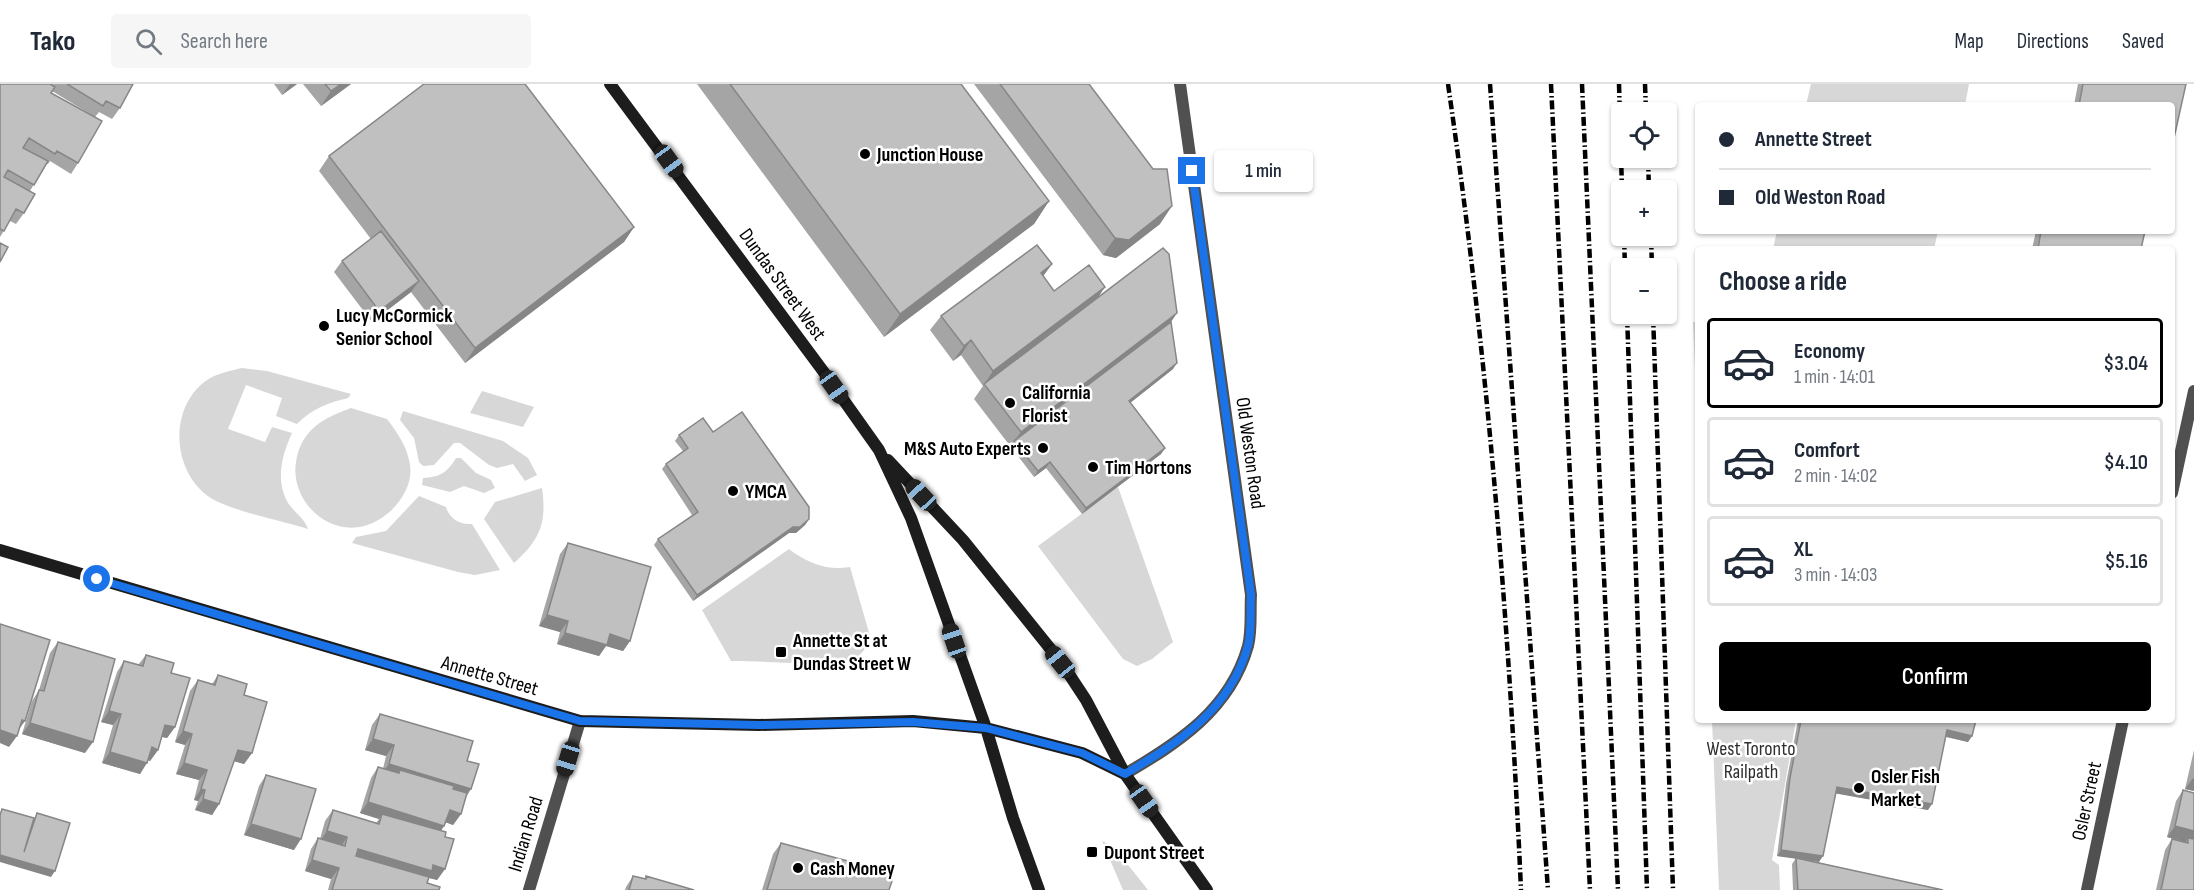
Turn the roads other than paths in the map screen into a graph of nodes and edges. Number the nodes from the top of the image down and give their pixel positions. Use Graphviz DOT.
graph roads {
  1 [pos="610,84"];
  2 [pos="1180,84"];
  3 [pos="2194,391"];
  4 [pos="879,450"];
  5 [pos="2175,479"];
  6 [pos="0,550"];
  7 [pos="580,721"];
  8 [pos="2122,723"];
  9 [pos="986,728"];
  10 [pos="1125,774"];
  11 [pos="529,890"];
  12 [pos="1039,890"];
  13 [pos="1207,890"];
  14 [pos="2087,890"];
  1 -- 4 [label="main road, Dundas Street West"];
  2 -- 10 [label="street, Old Weston Road"];
  3 -- 5 [label="street"];
  4 -- 9 [label="main road, Dundas Street West"];
  4 -- 10 [label="main road"];
  6 -- 7 [label="main road, Annette Street"];
  7 -- 9 [label="main road, Annette Street"];
  7 -- 11 [label="street, Indian Road"];
  8 -- 14 [label="street, Osler Street"];
  9 -- 10 [label="main road"];
  9 -- 12 [label="main road, Dundas Street West"];
  10 -- 13 [label="main road"];
}
